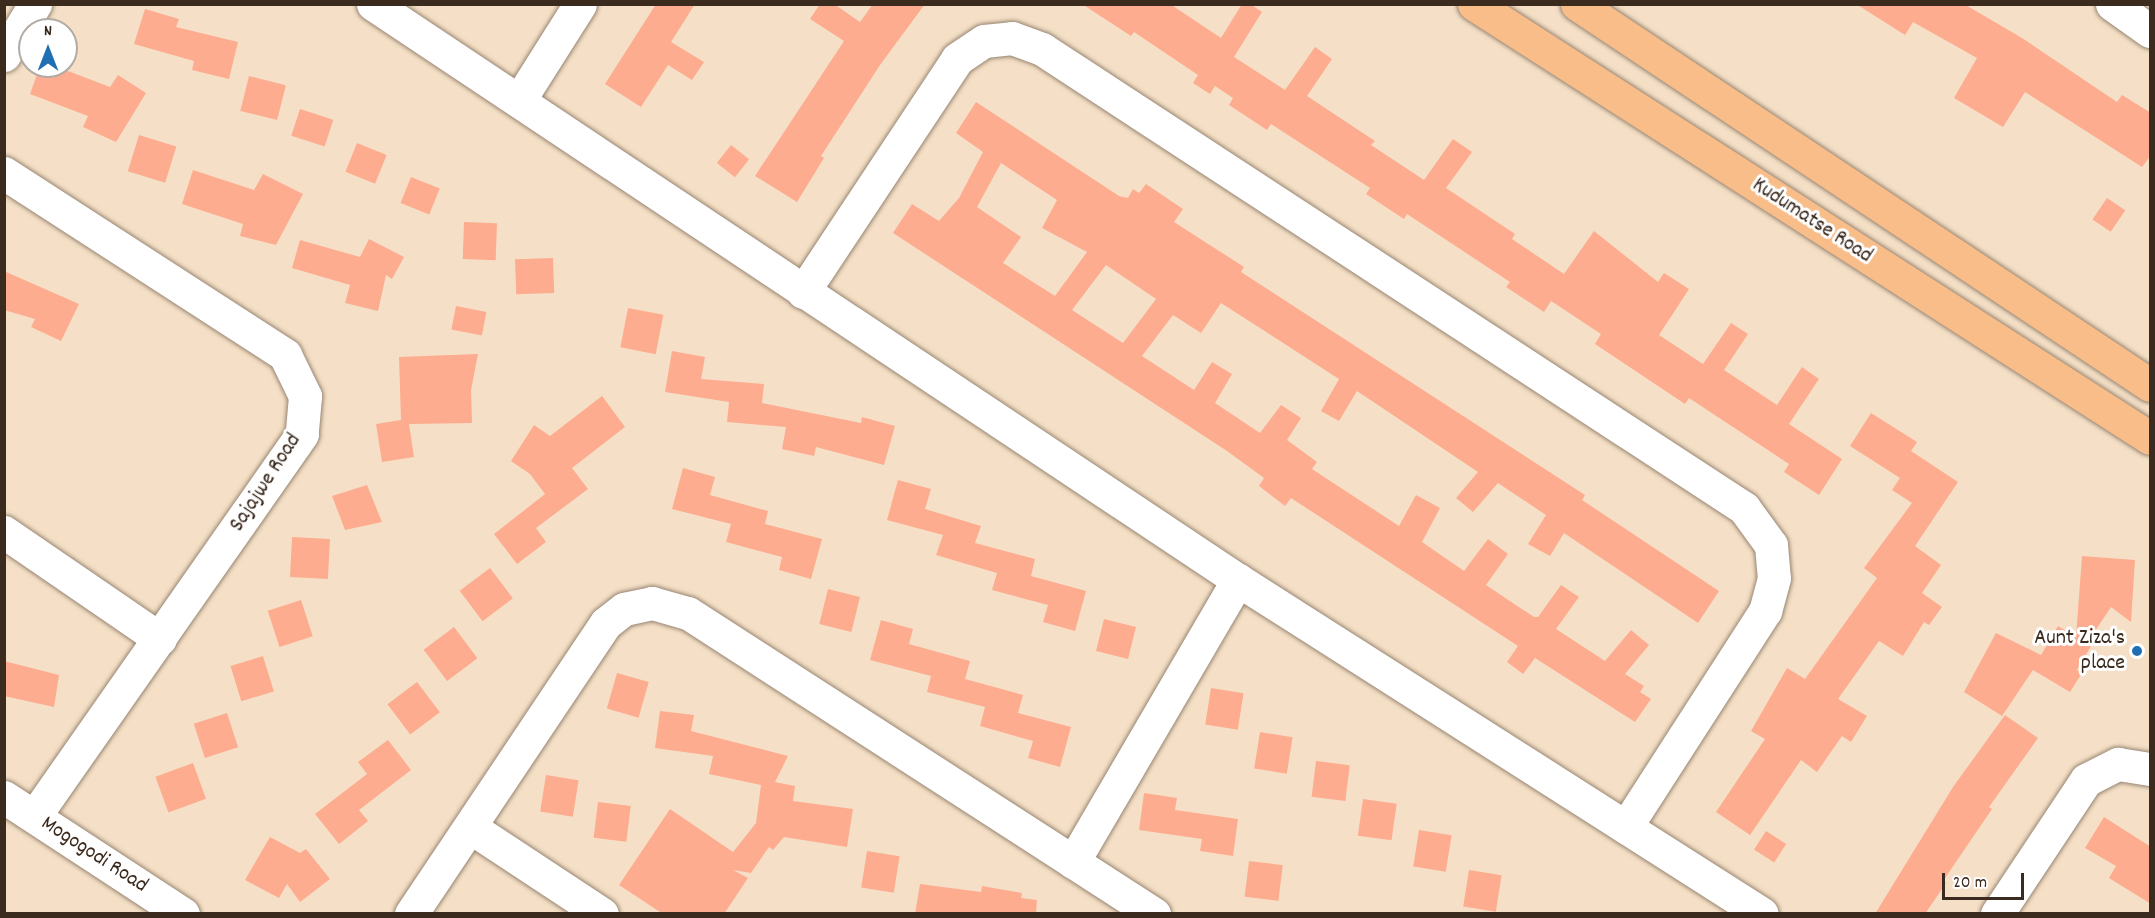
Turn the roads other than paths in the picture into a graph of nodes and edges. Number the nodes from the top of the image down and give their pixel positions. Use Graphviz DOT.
graph roads {
  1 [pos="35,4"];
  2 [pos="373,4"];
  3 [pos="580,4"];
  4 [pos="1474,4"];
  5 [pos="1577,4"];
  6 [pos="2112,4"];
  7 [pos="2151,31"];
  8 [pos="4,55"];
  9 [pos="520,99"];
  10 [pos="4,173"];
  11 [pos="803,292"];
  12 [pos="2151,385"];
  13 [pos="2151,438"];
  14 [pos="4,531"];
  15 [pos="1238,580"];
  16 [pos="160,639"];
  17 [pos="2151,769"];
  18 [pos="4,797"];
  19 [pos="34,816"];
  20 [pos="470,826"];
  21 [pos="1626,827"];
  22 [pos="1073,862"];
  23 [pos="183,914"];
  24 [pos="411,914"];
  25 [pos="602,914"];
  26 [pos="1154,914"];
  27 [pos="1762,914"];
  28 [pos="1997,914"];
  1 -- 8 [label="street"];
  2 -- 9 [label="street"];
  3 -- 9 [label="street"];
  4 -- 13 [label="main road, Kudumatse Road"];
  5 -- 12 [label="main road"];
  6 -- 7 [label="street"];
  9 -- 11 [label="street"];
  10 -- 16 [label="street, Sajajwe Road"];
  11 -- 15 [label="street"];
  11 -- 21 [label="street"];
  14 -- 16 [label="street"];
  15 -- 21 [label="street"];
  15 -- 22 [label="street"];
  16 -- 19 [label="street, Sajajwe Road"];
  17 -- 28 [label="street"];
  18 -- 19 [label="street, Mogogodi Road"];
  19 -- 23 [label="street, Mogogodi Road"];
  20 -- 22 [label="street"];
  20 -- 24 [label="street"];
  20 -- 25 [label="street"];
  21 -- 27 [label="street"];
  22 -- 26 [label="street"];
}
